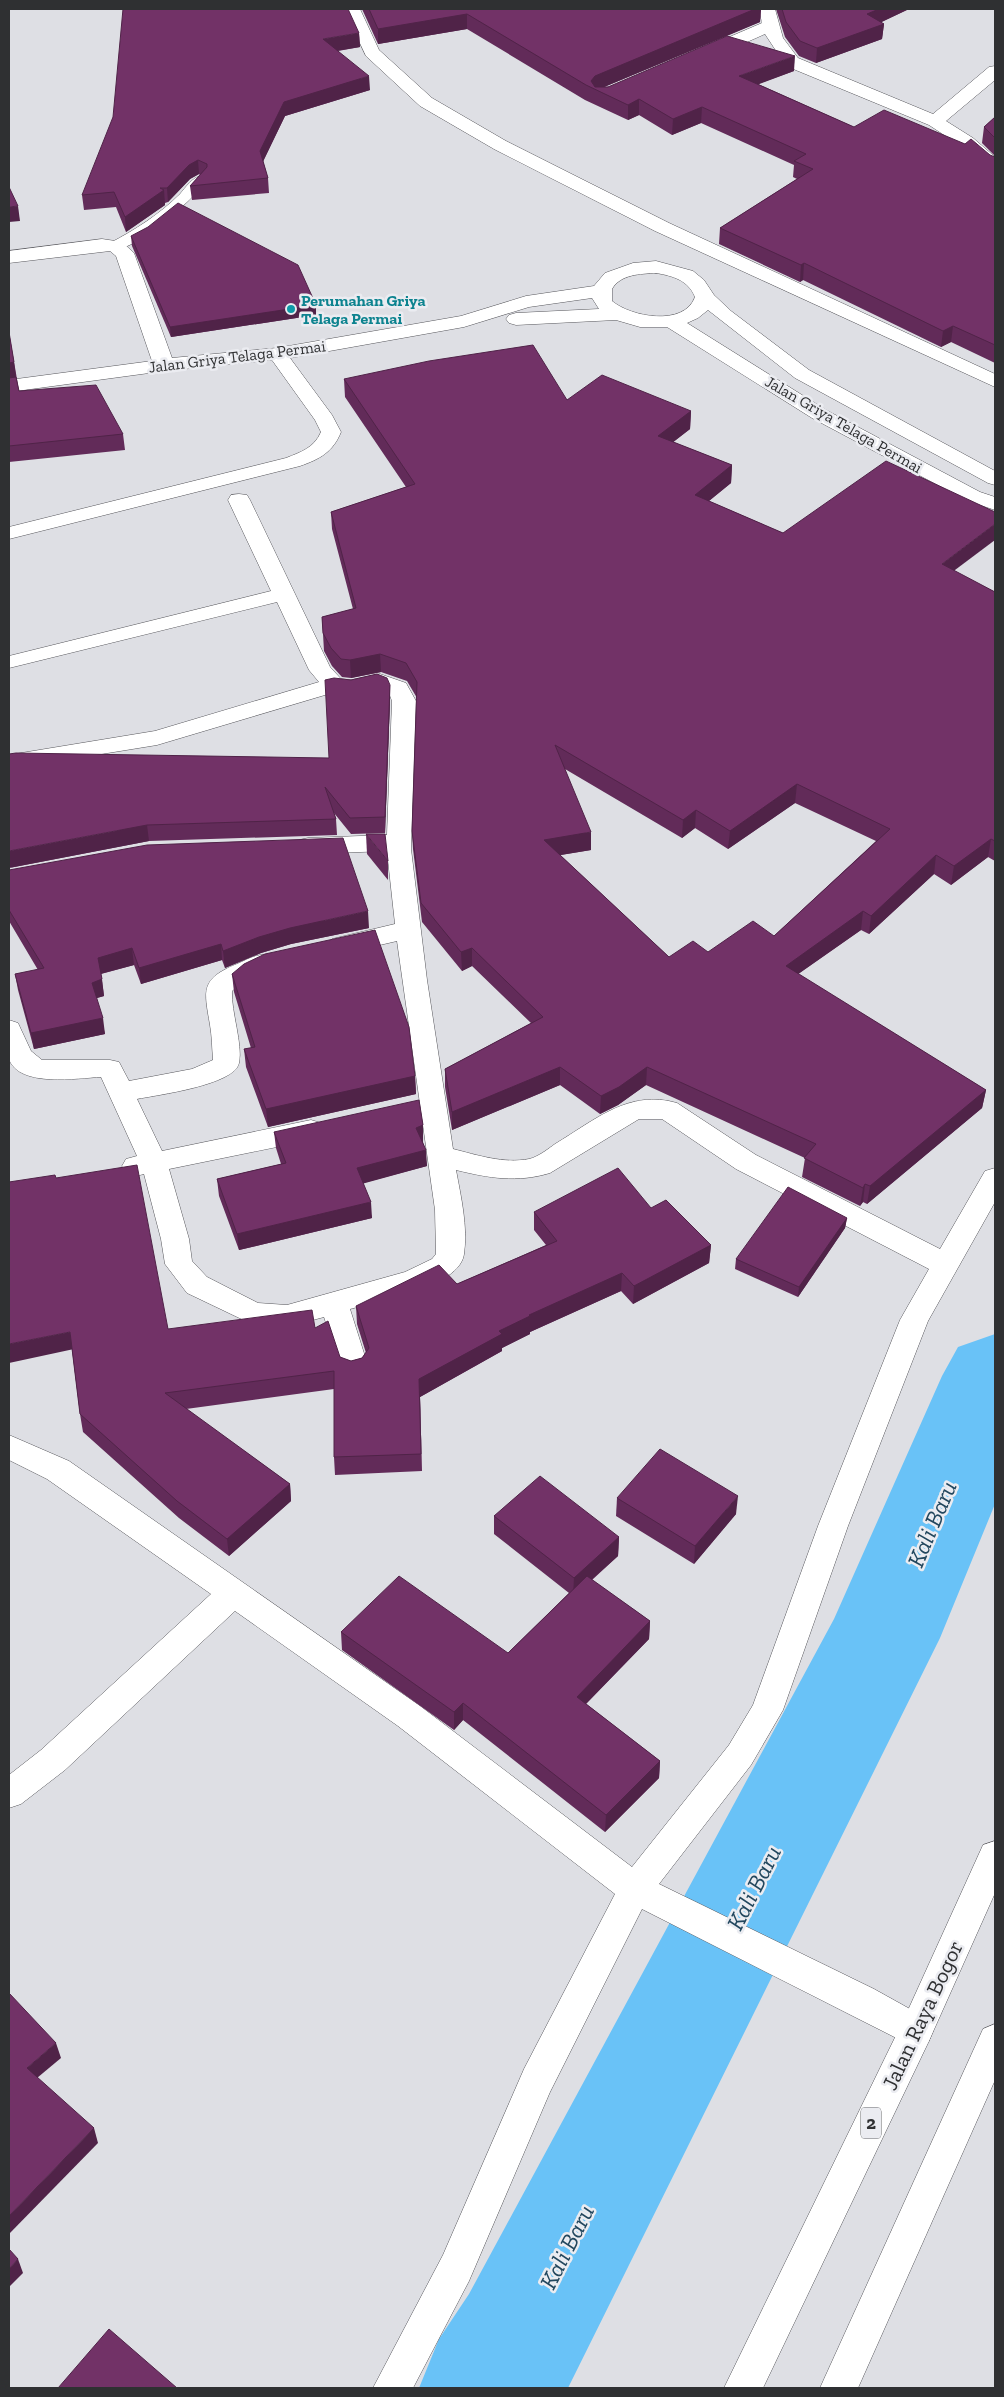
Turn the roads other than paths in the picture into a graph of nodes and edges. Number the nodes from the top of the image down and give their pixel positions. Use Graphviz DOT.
graph roads {
  1 [pos="352,9"];
  2 [pos="770,17"];
  3 [pos="725,45"];
  4 [pos="689,60"];
  5 [pos="792,62"];
  6 [pos="995,70"];
  7 [pos="935,121"];
  8 [pos="995,166"];
  9 [pos="200,180"];
  10 [pos="115,246"];
  11 [pos="9,257"];
  12 [pos="601,291"];
  13 [pos="705,297"];
  14 [pos="618,314"];
  15 [pos="464,321"];
  16 [pos="671,321"];
  17 [pos="277,354"];
  18 [pos="164,366"];
  19 [pos="995,381"];
  20 [pos="9,386"];
  21 [pos="995,479"];
  22 [pos="239,500"];
  23 [pos="995,504"];
  24 [pos="9,533"];
  25 [pos="284,594"];
  26 [pos="12,662"];
  27 [pos="334,686"];
  28 [pos="9,762"];
  29 [pos="399,842"];
  30 [pos="283,847"];
  31 [pos="408,930"];
  32 [pos="315,951"];
  33 [pos="287,957"];
  34 [pos="9,1029"];
  35 [pos="121,1092"];
  36 [pos="432,1102"];
  37 [pos="404,1108"];
  38 [pos="339,1124"];
  39 [pos="440,1156"];
  40 [pos="154,1163"];
  41 [pos="116,1169"];
  42 [pos="995,1178"];
  43 [pos="946,1265"];
  44 [pos="334,1304"];
  45 [pos="353,1366"];
  46 [pos="9,1447"];
  47 [pos="232,1594"];
  48 [pos="9,1794"];
  49 [pos="995,1856"];
  50 [pos="648,1896"];
  51 [pos="916,2031"];
  52 [pos="995,2040"];
  53 [pos="392,2388"];
  54 [pos="743,2388"];
  55 [pos="840,2388"];
  1 -- 19 [label="main road"];
  2 -- 3 [label="main road"];
  2 -- 5 [label="main road"];
  3 -- 4 [label="main road"];
  3 -- 5 [label="main road"];
  5 -- 7 [label="main road"];
  6 -- 7 [label="main road"];
  7 -- 8 [label="main road"];
  9 -- 10 [label="lane"];
  10 -- 11 [label="main road"];
  10 -- 18 [label="main road"];
  12 -- 13 [label="main road, Jalan Griya Telaga Permai"];
  12 -- 14 [label="main road"];
  12 -- 15 [label="main road, Jalan Griya Telaga Permai"];
  13 -- 16 [label="main road, Jalan Griya Telaga Permai"];
  13 -- 21 [label="main road, Jalan Griya Telaga Permai"];
  14 -- 15 [label="main road, Jalan Griya Telaga Permai"];
  14 -- 16 [label="main road, Jalan Griya Telaga Permai"];
  15 -- 17 [label="main road, Jalan Griya Telaga Permai"];
  16 -- 23 [label="main road, Jalan Griya Telaga Permai"];
  17 -- 18 [label="main road, Jalan Griya Telaga Permai"];
  17 -- 24 [label="main road"];
  18 -- 20 [label="main road, Jalan Griya Telaga Permai"];
  22 -- 25 [label="main road"];
  25 -- 26 [label="main road"];
  25 -- 27 [label="main road"];
  27 -- 28 [label="main road"];
  27 -- 29 [label="main road"];
  29 -- 30 [label="main road"];
  29 -- 31 [label="main road"];
  31 -- 32 [label="main road"];
  31 -- 36 [label="main road"];
  33 -- 35 [label="main road"];
  34 -- 35 [label="main road"];
  35 -- 40 [label="main road"];
  36 -- 37 [label="main road"];
  36 -- 39 [label="main road"];
  38 -- 40 [label="main road"];
  39 -- 43 [label="main road"];
  39 -- 44 [label="main road"];
  40 -- 41 [label="main road"];
  40 -- 44 [label="main road"];
  42 -- 43 [label="main road"];
  43 -- 50 [label="main road"];
  44 -- 45 [label="main road"];
  46 -- 47 [label="main road"];
  47 -- 48 [label="main road"];
  47 -- 50 [label="main road"];
  49 -- 51 [label="main road, Jalan Raya Bogor / 2"];
  50 -- 51 [label="main road"];
  50 -- 53 [label="main road"];
  51 -- 54 [label="main road, Jalan Raya Bogor / 2"];
  52 -- 55 [label="main road"];
}
